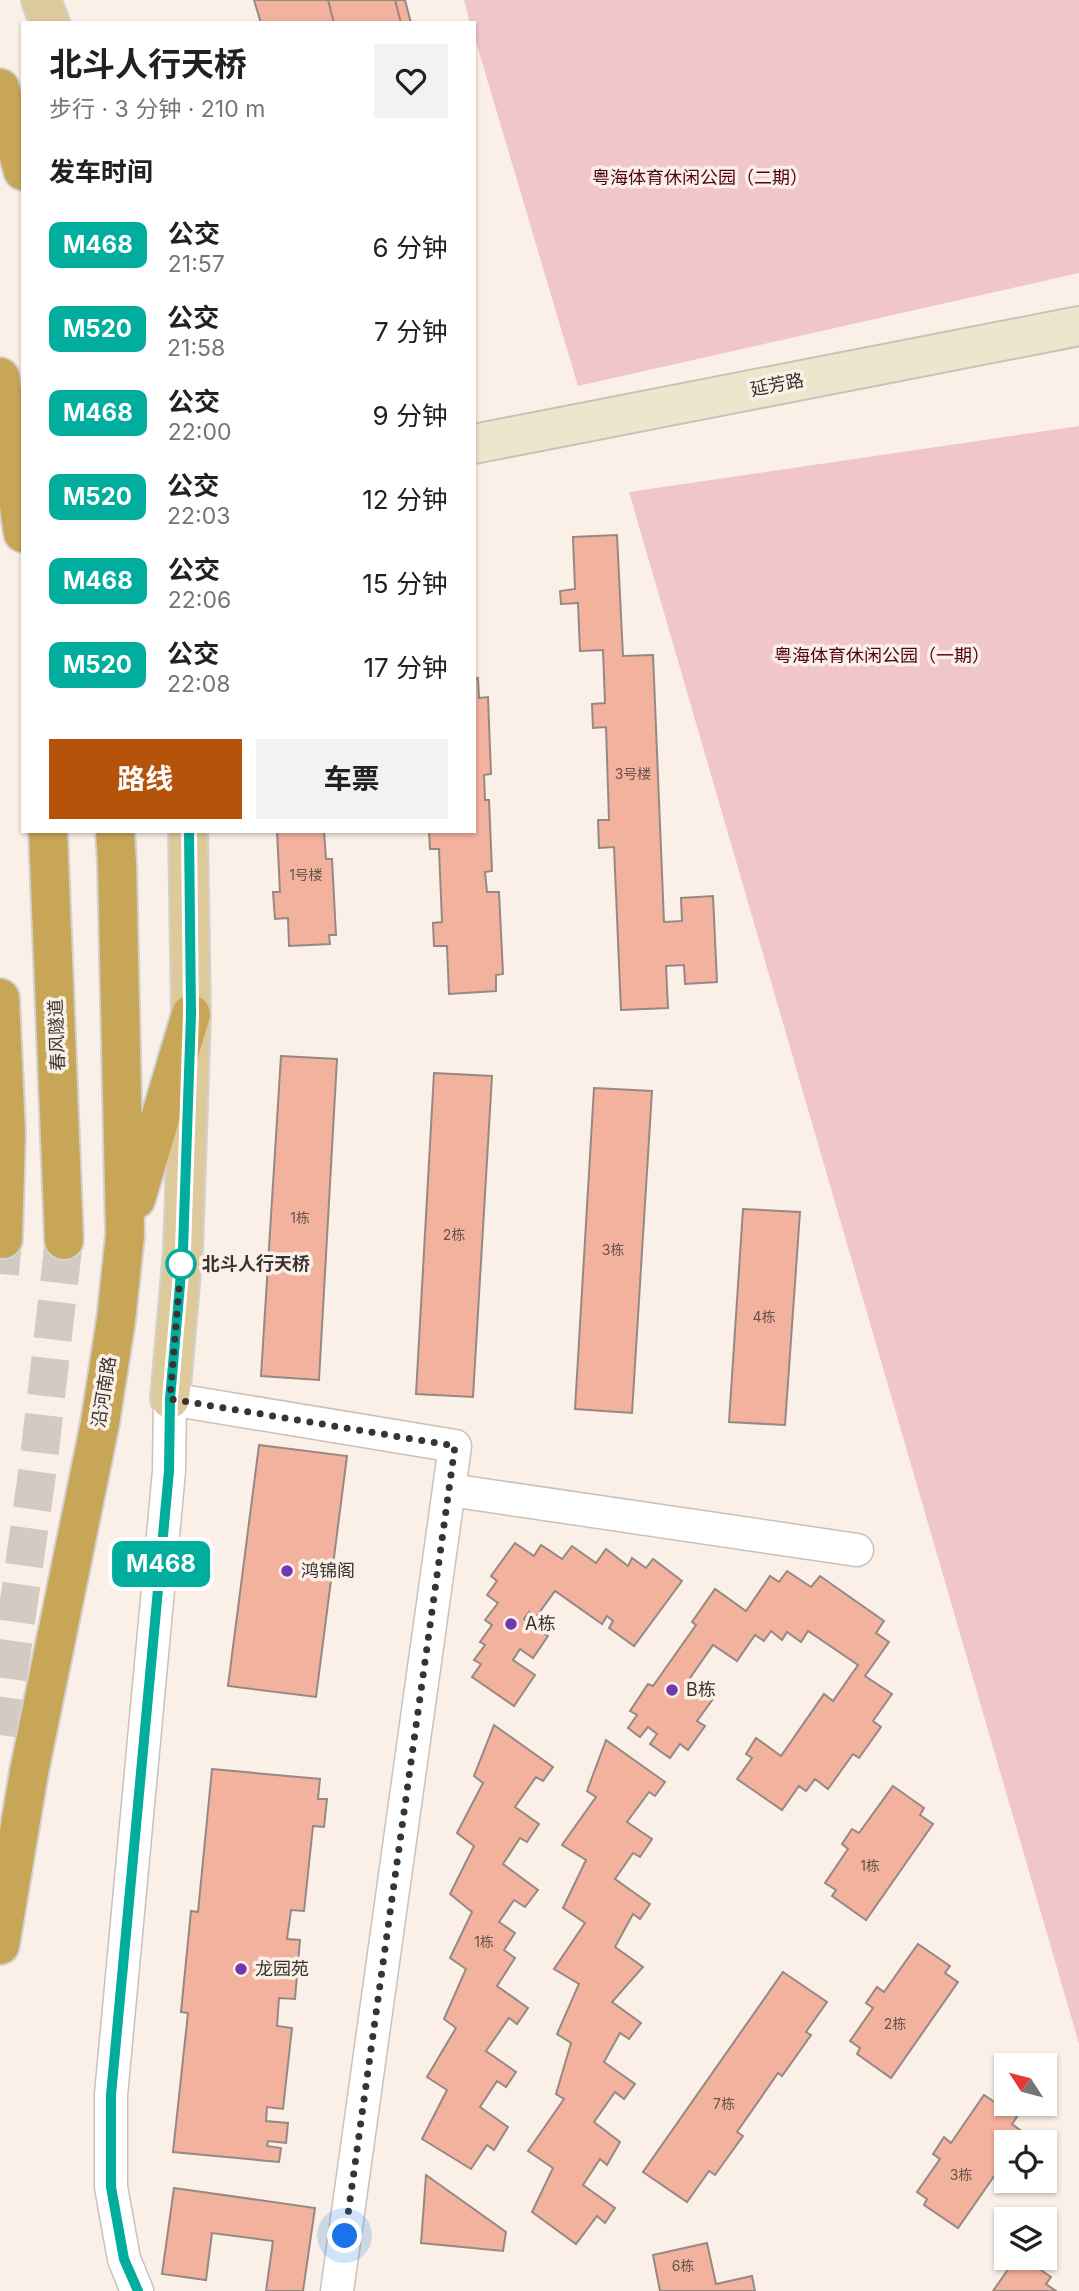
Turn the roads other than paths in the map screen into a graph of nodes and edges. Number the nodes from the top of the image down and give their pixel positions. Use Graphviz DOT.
graph roads {
  1 [pos="41,0"];
  2 [pos="49,21"];
  3 [pos="0,88"];
  4 [pos="21,164"];
  5 [pos="1079,326"];
  6 [pos="0,377"];
  7 [pos="476,444"];
  8 [pos="21,519"];
  9 [pos="48,833"];
  10 [pos="115,833"];
  11 [pos="188,833"];
  12 [pos="0,998"];
  13 [pos="191,1014"];
  14 [pos="125,1235"];
  15 [pos="3,1239"];
  16 [pos="64,1240"];
  17 [pos="170,1399"];
  18 [pos="450,1490"];
  19 [pos="857,1550"];
  20 [pos="0,1945"];
  21 [pos="138,2291"];
  22 [pos="337,2291"];
  1 -- 2 [label="main road"];
  3 -- 4 [label="highway"];
  5 -- 7 [label="main road, 延芳路"];
  6 -- 8 [label="highway"];
  9 -- 16 [label="highway, 春风隧道"];
  10 -- 14 [label="highway, 沿河南路"];
  11 -- 13 [label="main road"];
  12 -- 15 [label="highway"];
  13 -- 14 [label="highway"];
  13 -- 17 [label="main road"];
  14 -- 20 [label="highway, 沿河南路"];
  17 -- 18 [label="street"];
  17 -- 21 [label="street"];
  18 -- 19 [label="street"];
  18 -- 22 [label="street"];
}
